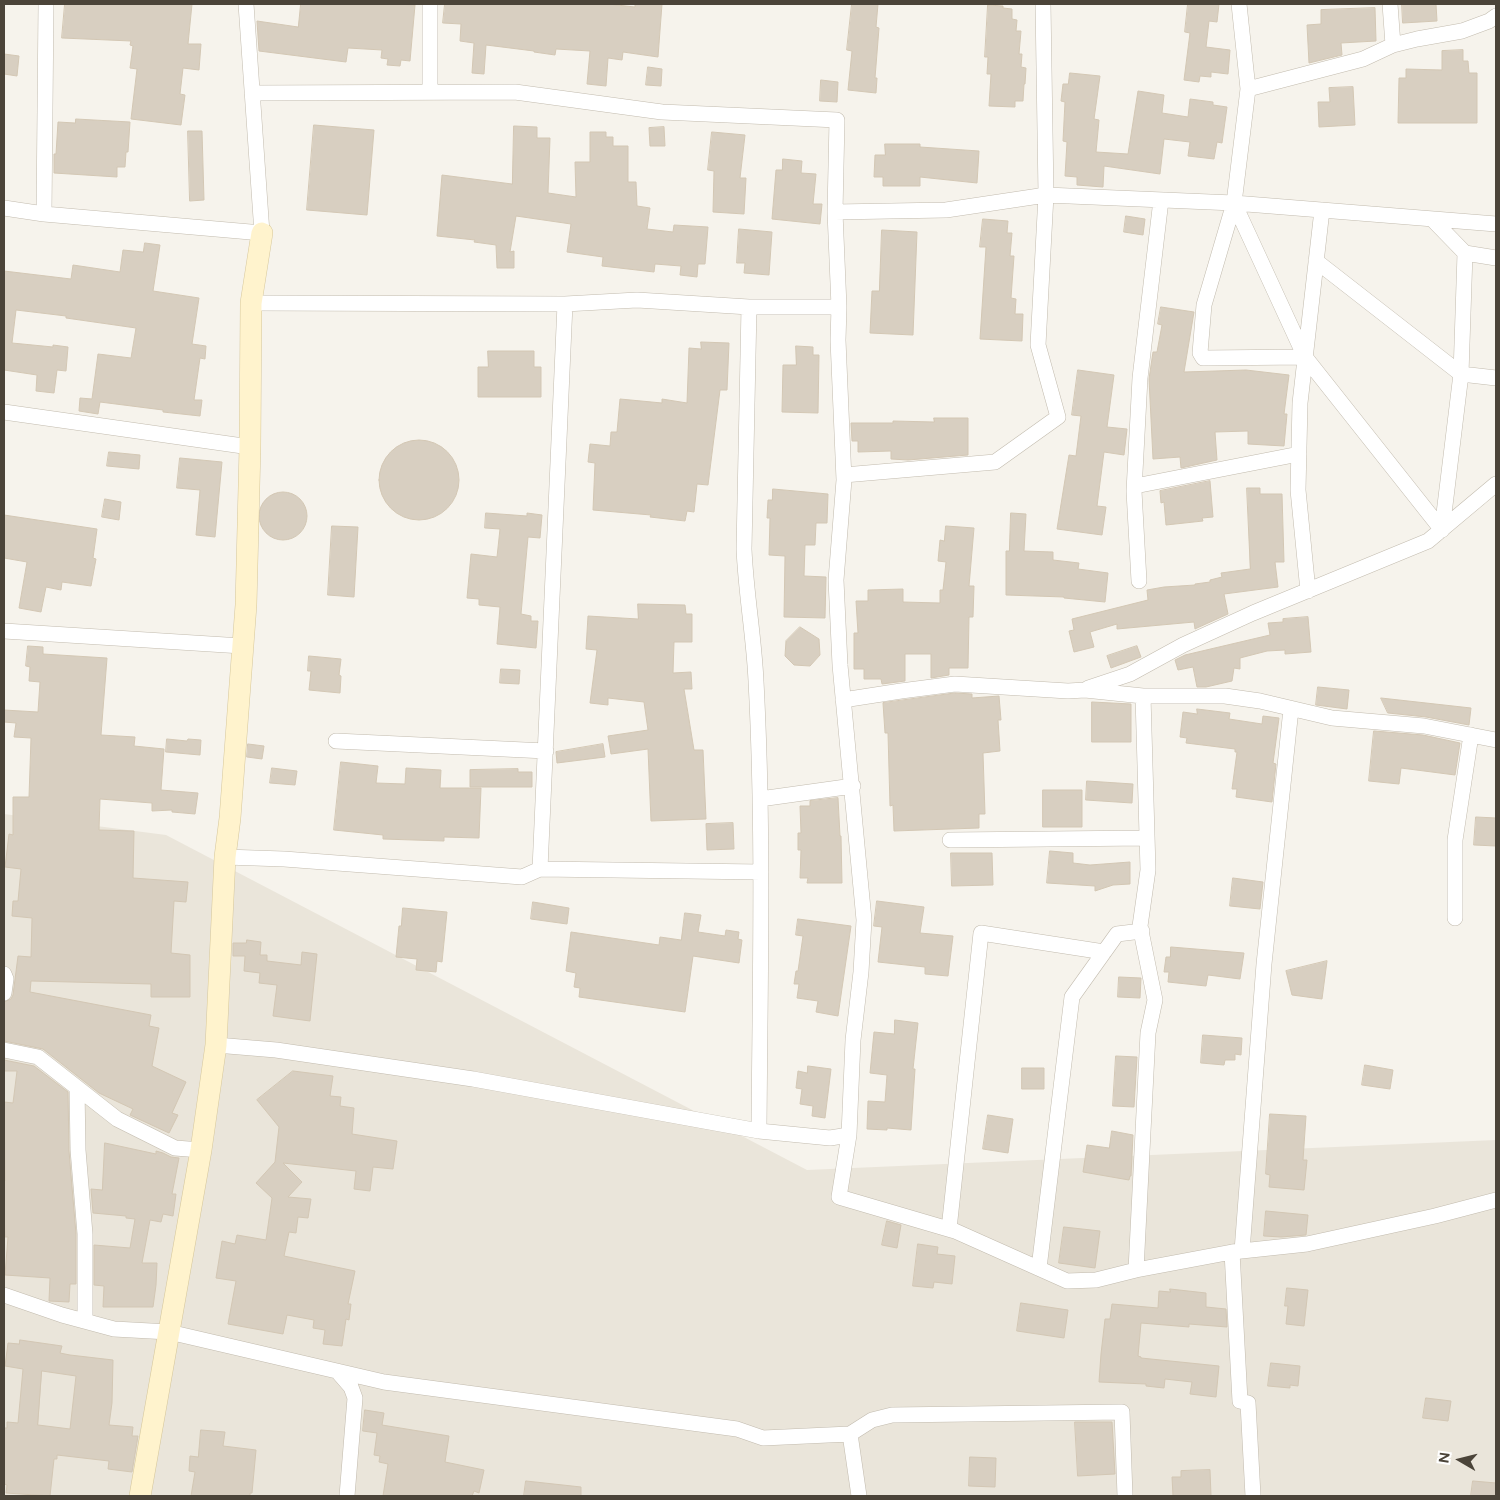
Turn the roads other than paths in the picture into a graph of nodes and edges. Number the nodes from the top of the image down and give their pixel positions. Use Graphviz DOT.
graph roads {
  1 [pos="46,4"];
  2 [pos="246,4"];
  3 [pos="430,4"];
  4 [pos="1043,4"];
  5 [pos="1239,4"];
  6 [pos="1390,4"];
  7 [pos="1496,16"];
  8 [pos="1393,45"];
  9 [pos="1248,89"];
  10 [pos="430,92"];
  11 [pos="252,93"];
  12 [pos="1046,194"];
  13 [pos="1162,200"];
  14 [pos="1234,203"];
  15 [pos="4,208"];
  16 [pos="1322,210"];
  17 [pos="835,212"];
  18 [pos="44,214"];
  19 [pos="1432,219"];
  20 [pos="1496,224"];
  21 [pos="262,233"];
  22 [pos="1465,253"];
  23 [pos="1496,258"];
  24 [pos="1316,261"];
  25 [pos="251,303"];
  26 [pos="565,304"];
  27 [pos="749,307"];
  28 [pos="839,307"];
  29 [pos="1305,357"];
  30 [pos="1461,374"];
  31 [pos="1496,378"];
  32 [pos="4,412"];
  33 [pos="250,447"];
  34 [pos="1299,454"];
  35 [pos="844,475"];
  36 [pos="1496,484"];
  37 [pos="1135,486"];
  38 [pos="1442,530"];
  39 [pos="1138,581"];
  40 [pos="1308,591"];
  41 [pos="4,631"];
  42 [pos="4,639"];
  43 [pos="242,646"];
  44 [pos="1085,690"];
  45 [pos="1143,696"];
  46 [pos="843,700"];
  47 [pos="1291,709"];
  48 [pos="1471,735"];
  49 [pos="1496,740"];
  50 [pos="336,741"];
  51 [pos="546,751"];
  52 [pos="853,786"];
  53 [pos="760,799"];
  54 [pos="1147,838"];
  55 [pos="950,840"];
  56 [pos="225,857"];
  57 [pos="540,869"];
  58 [pos="761,872"];
  59 [pos="1455,918"];
  60 [pos="1142,931"];
  61 [pos="1104,952"];
  62 [pos="4,974"];
  63 [pos="4,993"];
  64 [pos="216,1045"];
  65 [pos="4,1050"];
  66 [pos="77,1088"];
  67 [pos="759,1131"];
  68 [pos="849,1135"];
  69 [pos="201,1150"];
  70 [pos="1496,1200"];
  71 [pos="949,1229"];
  72 [pos="1237,1252"];
  73 [pos="1039,1268"];
  74 [pos="1136,1270"];
  75 [pos="4,1295"];
  76 [pos="85,1320"];
  77 [pos="169,1332"];
  78 [pos="338,1372"];
  79 [pos="850,1434"];
  80 [pos="140,1496"];
  81 [pos="348,1496"];
  82 [pos="859,1496"];
  83 [pos="1125,1496"];
  84 [pos="1253,1496"];
  1 -- 18 [label="street"];
  2 -- 11 [label="street"];
  3 -- 10 [label="street"];
  4 -- 12 [label="street"];
  5 -- 9 [label="street"];
  6 -- 8 [label="street"];
  7 -- 8 [label="street"];
  8 -- 9 [label="street"];
  9 -- 14 [label="street"];
  10 -- 11 [label="street"];
  10 -- 17 [label="street"];
  11 -- 21 [label="street"];
  12 -- 13 [label="street"];
  12 -- 17 [label="street"];
  12 -- 35 [label="street"];
  13 -- 14 [label="street"];
  13 -- 37 [label="street"];
  14 -- 16 [label="street"];
  14 -- 29 [label="street"];
  14 -- 29 [label="street"];
  15 -- 18 [label="street"];
  16 -- 19 [label="street"];
  16 -- 24 [label="street"];
  17 -- 28 [label="street"];
  18 -- 21 [label="street"];
  19 -- 20 [label="street"];
  19 -- 22 [label="street"];
  21 -- 25 [label="street"];
  22 -- 23 [label="street"];
  22 -- 30 [label="street"];
  24 -- 29 [label="street"];
  24 -- 30 [label="street"];
  25 -- 26 [label="street"];
  25 -- 33 [label="street"];
  26 -- 27 [label="street"];
  26 -- 51 [label="street"];
  27 -- 28 [label="street"];
  27 -- 53 [label="street"];
  28 -- 35 [label="street"];
  29 -- 34 [label="street"];
  29 -- 38 [label="street"];
  30 -- 31 [label="street"];
  30 -- 38 [label="street"];
  32 -- 33 [label="street"];
  33 -- 43 [label="street"];
  34 -- 37 [label="street"];
  34 -- 40 [label="street"];
  35 -- 46 [label="street"];
  36 -- 38 [label="street"];
  37 -- 39 [label="street"];
  38 -- 40 [label="street"];
  40 -- 44 [label="street"];
  41 -- 42 [label="street"];
  41 -- 43 [label="street"];
  43 -- 56 [label="street"];
  44 -- 45 [label="street"];
  44 -- 46 [label="street"];
  45 -- 47 [label="street"];
  45 -- 54 [label="street"];
  46 -- 52 [label="street"];
  47 -- 48 [label="street"];
  47 -- 72 [label="street"];
  48 -- 49 [label="street"];
  48 -- 59 [label="street"];
  50 -- 51 [label="street"];
  51 -- 57 [label="street"];
  52 -- 53 [label="street"];
  52 -- 68 [label="street"];
  53 -- 58 [label="street"];
  54 -- 55 [label="street"];
  54 -- 60 [label="street"];
  56 -- 57 [label="street"];
  56 -- 64 [label="street"];
  57 -- 58 [label="street"];
  58 -- 67 [label="street"];
  60 -- 61 [label="street"];
  60 -- 74 [label="street"];
  61 -- 71 [label="street"];
  61 -- 73 [label="street"];
  62 -- 63 [label="street"];
  64 -- 67 [label="street"];
  64 -- 69 [label="street"];
  65 -- 66 [label="street"];
  66 -- 69 [label="street"];
  66 -- 76 [label="street"];
  67 -- 68 [label="street"];
  68 -- 71 [label="street"];
  69 -- 77 [label="street"];
  70 -- 72 [label="street"];
  71 -- 73 [label="street"];
  72 -- 74 [label="street"];
  72 -- 84 [label="street"];
  73 -- 74 [label="street"];
  75 -- 76 [label="street"];
  76 -- 77 [label="street"];
  77 -- 78 [label="street"];
  77 -- 80 [label="street"];
  78 -- 79 [label="street"];
  78 -- 81 [label="street"];
  79 -- 82 [label="street"];
  79 -- 83 [label="street"];
}
